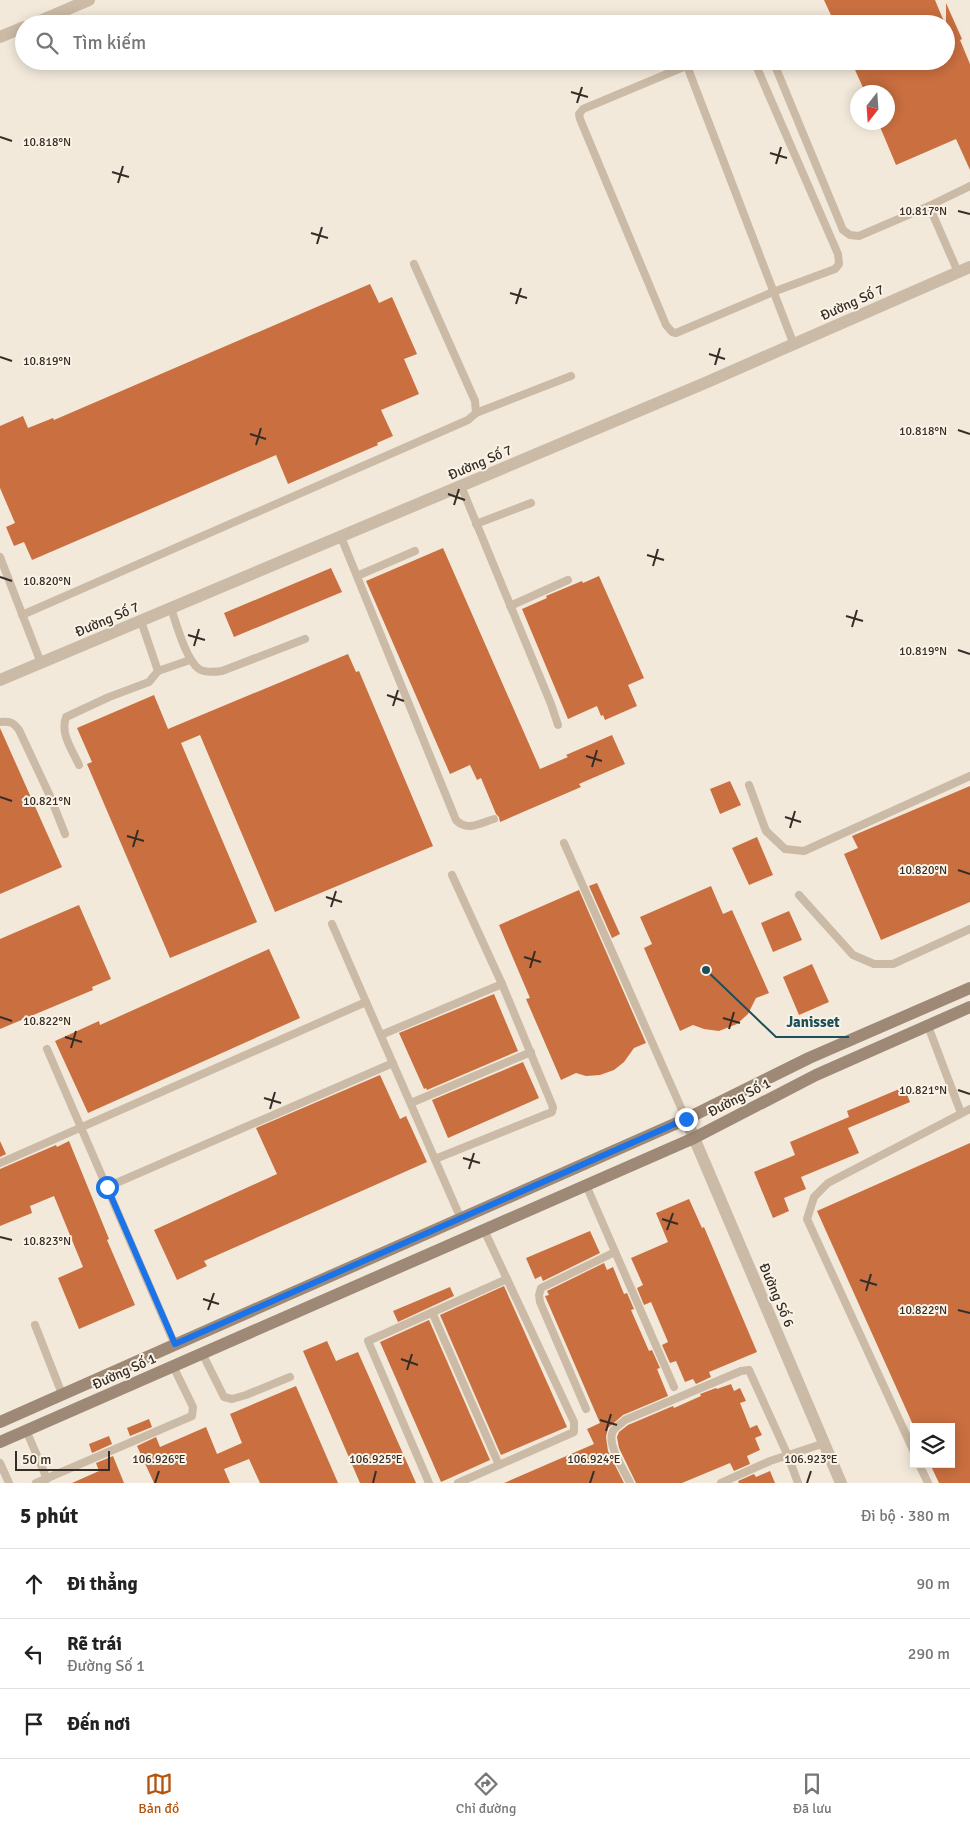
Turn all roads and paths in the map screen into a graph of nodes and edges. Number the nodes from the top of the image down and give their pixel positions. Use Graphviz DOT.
graph roads {
  1 [pos="89,0"];
  2 [pos="54,15"];
  3 [pos="15,32"];
  4 [pos="0,38"];
  5 [pos="677,70"];
  6 [pos="689,70"];
  7 [pos="758,70"];
  8 [pos="777,70"];
  9 [pos="970,186"];
  10 [pos="929,206"];
  11 [pos="414,264"];
  12 [pos="970,267"];
  13 [pos="958,272"];
  14 [pos="774,292"];
  15 [pos="794,345"];
  16 [pos="571,376"];
  17 [pos="476,413"];
  18 [pos="461,486"];
  19 [pos="531,503"];
  20 [pos="476,524"];
  21 [pos="341,536"];
  22 [pos="415,551"];
  23 [pos="0,557"];
  24 [pos="357,576"];
  25 [pos="568,580"];
  26 [pos="510,606"];
  27 [pos="171,608"];
  28 [pos="22,615"];
  29 [pos="140,621"];
  30 [pos="305,639"];
  31 [pos="190,660"];
  32 [pos="41,663"];
  33 [pos="158,671"];
  34 [pos="0,680"];
  35 [pos="0,722"];
  36 [pos="558,725"];
  37 [pos="79,764"];
  38 [pos="970,776"];
  39 [pos="750,785"];
  40 [pos="494,819"];
  41 [pos="65,834"];
  42 [pos="564,843"];
  43 [pos="452,875"];
  44 [pos="799,895"];
  45 [pos="332,924"];
  46 [pos="970,929"];
  47 [pos="502,984"];
  48 [pos="970,988"];
  49 [pos="366,1002"];
  50 [pos="970,1008"];
  51 [pos="928,1026"];
  52 [pos="381,1035"];
  53 [pos="47,1048"];
  54 [pos="531,1052"];
  55 [pos="393,1063"];
  56 [pos="410,1104"];
  57 [pos="970,1109"];
  58 [pos="961,1113"];
  59 [pos="686,1119"];
  60 [pos="81,1128"];
  61 [pos="694,1138"];
  62 [pos="435,1159"];
  63 [pos="0,1163"];
  64 [pos="586,1185"];
  65 [pos="107,1187"];
  66 [pos="461,1219"];
  67 [pos="484,1230"];
  68 [pos="616,1252"];
  69 [pos="507,1279"];
  70 [pos="432,1312"];
  71 [pos="35,1325"];
  72 [pos="175,1344"];
  73 [pos="202,1353"];
  74 [pos="173,1366"];
  75 [pos="290,1377"];
  76 [pos="674,1387"];
  77 [pos="62,1394"];
  78 [pos="586,1409"];
  79 [pos="0,1422"];
  80 [pos="26,1430"];
  81 [pos="0,1442"];
  82 [pos="824,1443"];
  83 [pos="910,1443"];
  84 [pos="788,1456"];
  85 [pos="0,1463"];
  86 [pos="499,1465"];
  87 [pos="921,1468"];
  88 [pos="47,1478"];
  89 [pos="9,1483"];
  90 [pos="36,1483"];
  91 [pos="429,1483"];
  92 [pos="458,1483"];
  93 [pos="630,1483"];
  94 [pos="721,1483"];
  95 [pos="798,1483"];
  96 [pos="842,1483"];
  97 [pos="928,1483"];
  1 -- 2 [label="street"];
  3 -- 4 [label="street"];
  5 -- 14 [label="lane"];
  6 -- 14 [label="lane"];
  7 -- 14 [label="lane"];
  8 -- 10 [label="lane"];
  9 -- 10 [label="lane"];
  10 -- 13 [label="lane"];
  11 -- 17 [label="lane"];
  12 -- 13 [label="street, Đường Số 7"];
  13 -- 15 [label="street, Đường Số 7"];
  14 -- 15 [label="lane"];
  15 -- 18 [label="street, Đường Số 7"];
  16 -- 17 [label="lane"];
  17 -- 28 [label="lane"];
  18 -- 20 [label="lane"];
  18 -- 21 [label="street, Đường Số 7"];
  19 -- 20 [label="lane"];
  20 -- 26 [label="lane"];
  21 -- 24 [label="lane"];
  21 -- 27 [label="street, Đường Số 7"];
  22 -- 24 [label="lane"];
  23 -- 28 [label="lane"];
  24 -- 40 [label="lane"];
  25 -- 26 [label="lane"];
  26 -- 36 [label="lane"];
  27 -- 29 [label="street, Đường Số 7"];
  27 -- 31 [label="lane"];
  28 -- 32 [label="lane"];
  29 -- 32 [label="street, Đường Số 7"];
  29 -- 33 [label="lane"];
  30 -- 31 [label="lane"];
  31 -- 33 [label="lane"];
  32 -- 34 [label="street, Đường Số 7"];
  33 -- 37 [label="lane"];
  35 -- 41 [label="lane"];
  38 -- 39 [label="lane"];
  42 -- 59 [label="lane"];
  43 -- 47 [label="lane"];
  44 -- 46 [label="lane"];
  45 -- 49 [label="lane"];
  47 -- 52 [label="lane"];
  47 -- 54 [label="lane"];
  48 -- 59 [label="street, Đường Số 1"];
  49 -- 52 [label="lane"];
  49 -- 60 [label="lane"];
  50 -- 51 [label="street, Đường Số 1"];
  51 -- 58 [label="lane"];
  51 -- 61 [label="street, Đường Số 1"];
  52 -- 55 [label="lane"];
  53 -- 60 [label="lane"];
  54 -- 56 [label="lane"];
  54 -- 62 [label="lane"];
  55 -- 56 [label="lane"];
  55 -- 65 [label="lane"];
  56 -- 62 [label="lane"];
  57 -- 58 [label="lane"];
  58 -- 83 [label="lane"];
  59 -- 61 [label="street, Đường Số 6"];
  59 -- 66 [label="street, Đường Số 1"];
  60 -- 63 [label="lane"];
  60 -- 65 [label="lane"];
  61 -- 64 [label="street, Đường Số 1"];
  61 -- 82 [label="street, Đường Số 6"];
  62 -- 66 [label="lane"];
  64 -- 67 [label="street, Đường Số 1"];
  64 -- 68 [label="lane"];
  65 -- 72 [label="lane"];
  66 -- 72 [label="street, Đường Số 1"];
  67 -- 69 [label="lane"];
  67 -- 73 [label="street, Đường Số 1"];
  68 -- 76 [label="lane"];
  68 -- 78 [label="lane"];
  69 -- 70 [label="lane"];
  69 -- 86 [label="lane"];
  70 -- 86 [label="lane"];
  70 -- 91 [label="lane"];
  71 -- 77 [label="lane"];
  72 -- 77 [label="street, Đường Số 1"];
  73 -- 74 [label="street, Đường Số 1"];
  73 -- 75 [label="lane"];
  74 -- 80 [label="street, Đường Số 1"];
  74 -- 88 [label="lane"];
  77 -- 79 [label="street, Đường Số 1"];
  80 -- 81 [label="street, Đường Số 1"];
  80 -- 88 [label="lane"];
  82 -- 84 [label="lane"];
  82 -- 96 [label="street, Đường Số 6"];
  84 -- 93 [label="lane"];
  84 -- 94 [label="lane"];
  84 -- 95 [label="lane"];
  85 -- 89 [label="lane"];
  86 -- 92 [label="lane"];
  87 -- 97 [label="lane"];
  88 -- 90 [label="lane"];
}
